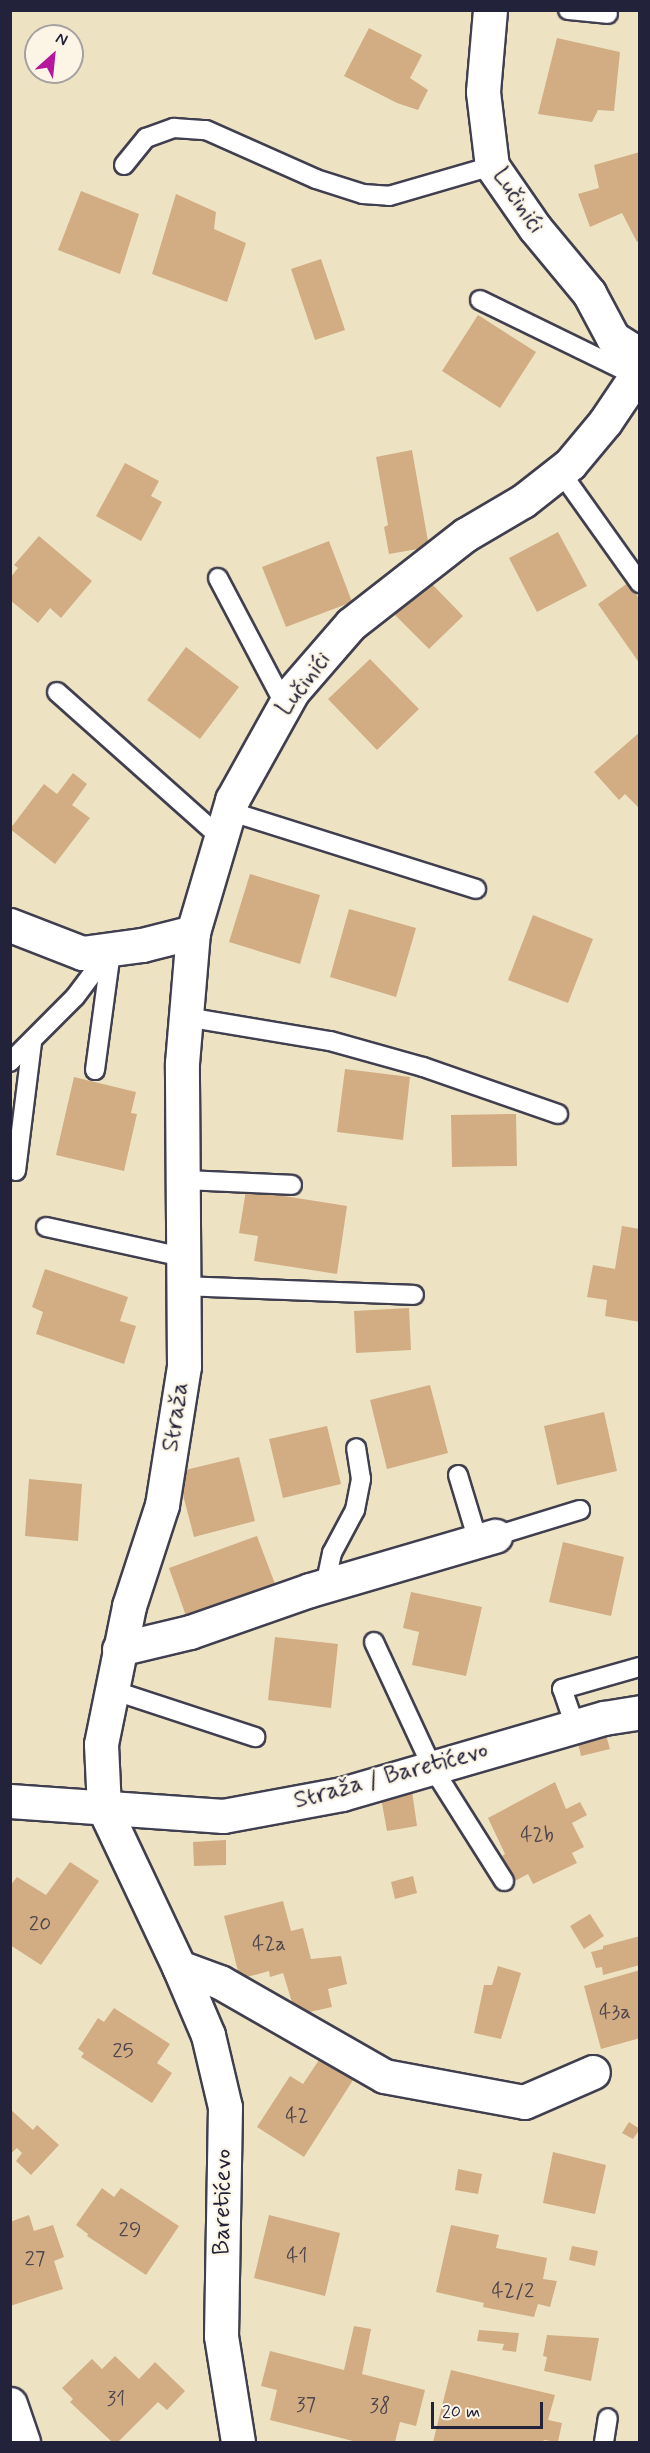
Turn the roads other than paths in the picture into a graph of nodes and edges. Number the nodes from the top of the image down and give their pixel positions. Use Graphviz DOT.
graph roads {
  1 [pos="490,10"];
  2 [pos="568,10"];
  3 [pos="608,14"];
  4 [pos="124,165"];
  5 [pos="492,166"];
  6 [pos="480,300"];
  7 [pos="638,367"];
  8 [pos="560,471"];
  9 [pos="218,578"];
  10 [pos="639,583"];
  11 [pos="57,692"];
  12 [pos="285,705"];
  13 [pos="225,824"];
  14 [pos="477,889"];
  15 [pos="10,925"];
  16 [pos="193,932"];
  17 [pos="111,949"];
  18 [pos="186,1017"];
  19 [pos="32,1043"];
  20 [pos="10,1062"];
  21 [pos="95,1070"];
  22 [pos="558,1114"];
  23 [pos="16,1171"];
  24 [pos="183,1180"];
  25 [pos="292,1185"];
  26 [pos="46,1227"];
  27 [pos="184,1272"];
  28 [pos="414,1295"];
  29 [pos="356,1448"];
  30 [pos="458,1475"];
  31 [pos="580,1510"];
  32 [pos="486,1538"];
  33 [pos="325,1586"];
  34 [pos="374,1642"];
  35 [pos="119,1649"];
  36 [pos="639,1667"];
  37 [pos="112,1690"];
  38 [pos="639,1712"];
  39 [pos="575,1726"];
  40 [pos="255,1737"];
  41 [pos="432,1767"];
  42 [pos="10,1801"];
  43 [pos="104,1808"];
  44 [pos="504,1881"];
  45 [pos="179,1967"];
  46 [pos="593,2072"];
  47 [pos="10,2404"];
  48 [pos="608,2418"];
  49 [pos="23,2442"];
  50 [pos="238,2442"];
  51 [pos="604,2442"];
  1 -- 5 [label="street, Lučinići"];
  2 -- 3 [label="lane"];
  4 -- 5 [label="lane"];
  5 -- 7 [label="street, Lučinići"];
  6 -- 7 [label="lane"];
  7 -- 8 [label="street, Lučinići"];
  8 -- 10 [label="lane"];
  8 -- 12 [label="street, Lučinići"];
  9 -- 12 [label="lane"];
  11 -- 13 [label="lane"];
  12 -- 13 [label="street, Lučinići"];
  13 -- 14 [label="lane"];
  13 -- 16 [label="street, Lučinići"];
  15 -- 17 [label="street"];
  16 -- 17 [label="street"];
  16 -- 18 [label="street, Straža"];
  17 -- 19 [label="lane"];
  17 -- 21 [label="lane"];
  18 -- 22 [label="lane"];
  18 -- 24 [label="street, Straža"];
  19 -- 20 [label="lane"];
  19 -- 23 [label="lane"];
  24 -- 25 [label="lane"];
  24 -- 27 [label="street, Straža"];
  26 -- 27 [label="lane"];
  27 -- 28 [label="lane"];
  27 -- 35 [label="street, Straža"];
  29 -- 33 [label="lane"];
  30 -- 32 [label="lane"];
  31 -- 32 [label="lane"];
  32 -- 33 [label="street"];
  33 -- 35 [label="street"];
  34 -- 41 [label="lane"];
  35 -- 37 [label="street, Straža"];
  36 -- 39 [label="lane"];
  37 -- 40 [label="lane"];
  37 -- 43 [label="street, Straža"];
  38 -- 39 [label="street, Straža / Baretićevo"];
  39 -- 41 [label="street, Straža / Baretićevo"];
  41 -- 43 [label="street, Straža / Baretićevo"];
  41 -- 44 [label="lane"];
  42 -- 43 [label="street, Straža / Baretićevo"];
  43 -- 45 [label="street, Baretićevo"];
  45 -- 46 [label="street"];
  45 -- 50 [label="street, Baretićevo"];
  47 -- 49 [label="street"];
  48 -- 51 [label="lane"];
}
